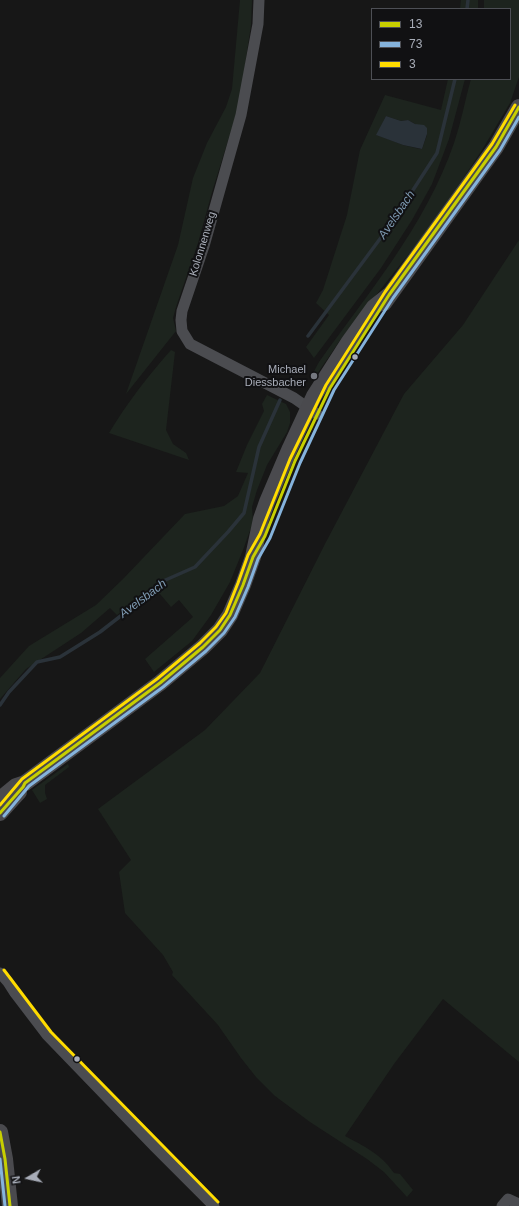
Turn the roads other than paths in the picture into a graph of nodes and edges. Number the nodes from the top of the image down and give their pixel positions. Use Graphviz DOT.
graph roads {
  1 [pos="259,0"];
  2 [pos="519,107"];
  3 [pos="313,411"];
  4 [pos="253,556"];
  5 [pos="25,783"];
  6 [pos="0,799"];
  7 [pos="0,813"];
  8 [pos="0,973"];
  9 [pos="1,986"];
  10 [pos="15,993"];
  11 [pos="0,1132"];
  12 [pos="519,1204"];
  13 [pos="10,1206"];
  14 [pos="214,1206"];
  15 [pos="502,1206"];
  1 -- 3 [label="street, Kolonnenweg"];
  2 -- 3 [label="main road"];
  3 -- 4 [label="main road"];
  3 -- 4 [label="main road"];
  4 -- 5 [label="main road"];
  5 -- 6 [label="main road"];
  5 -- 7 [label="main road"];
  8 -- 10 [label="street"];
  9 -- 10 [label="street"];
  10 -- 14 [label="street"];
  11 -- 13 [label="main road"];
  12 -- 15 [label="street"];
}
